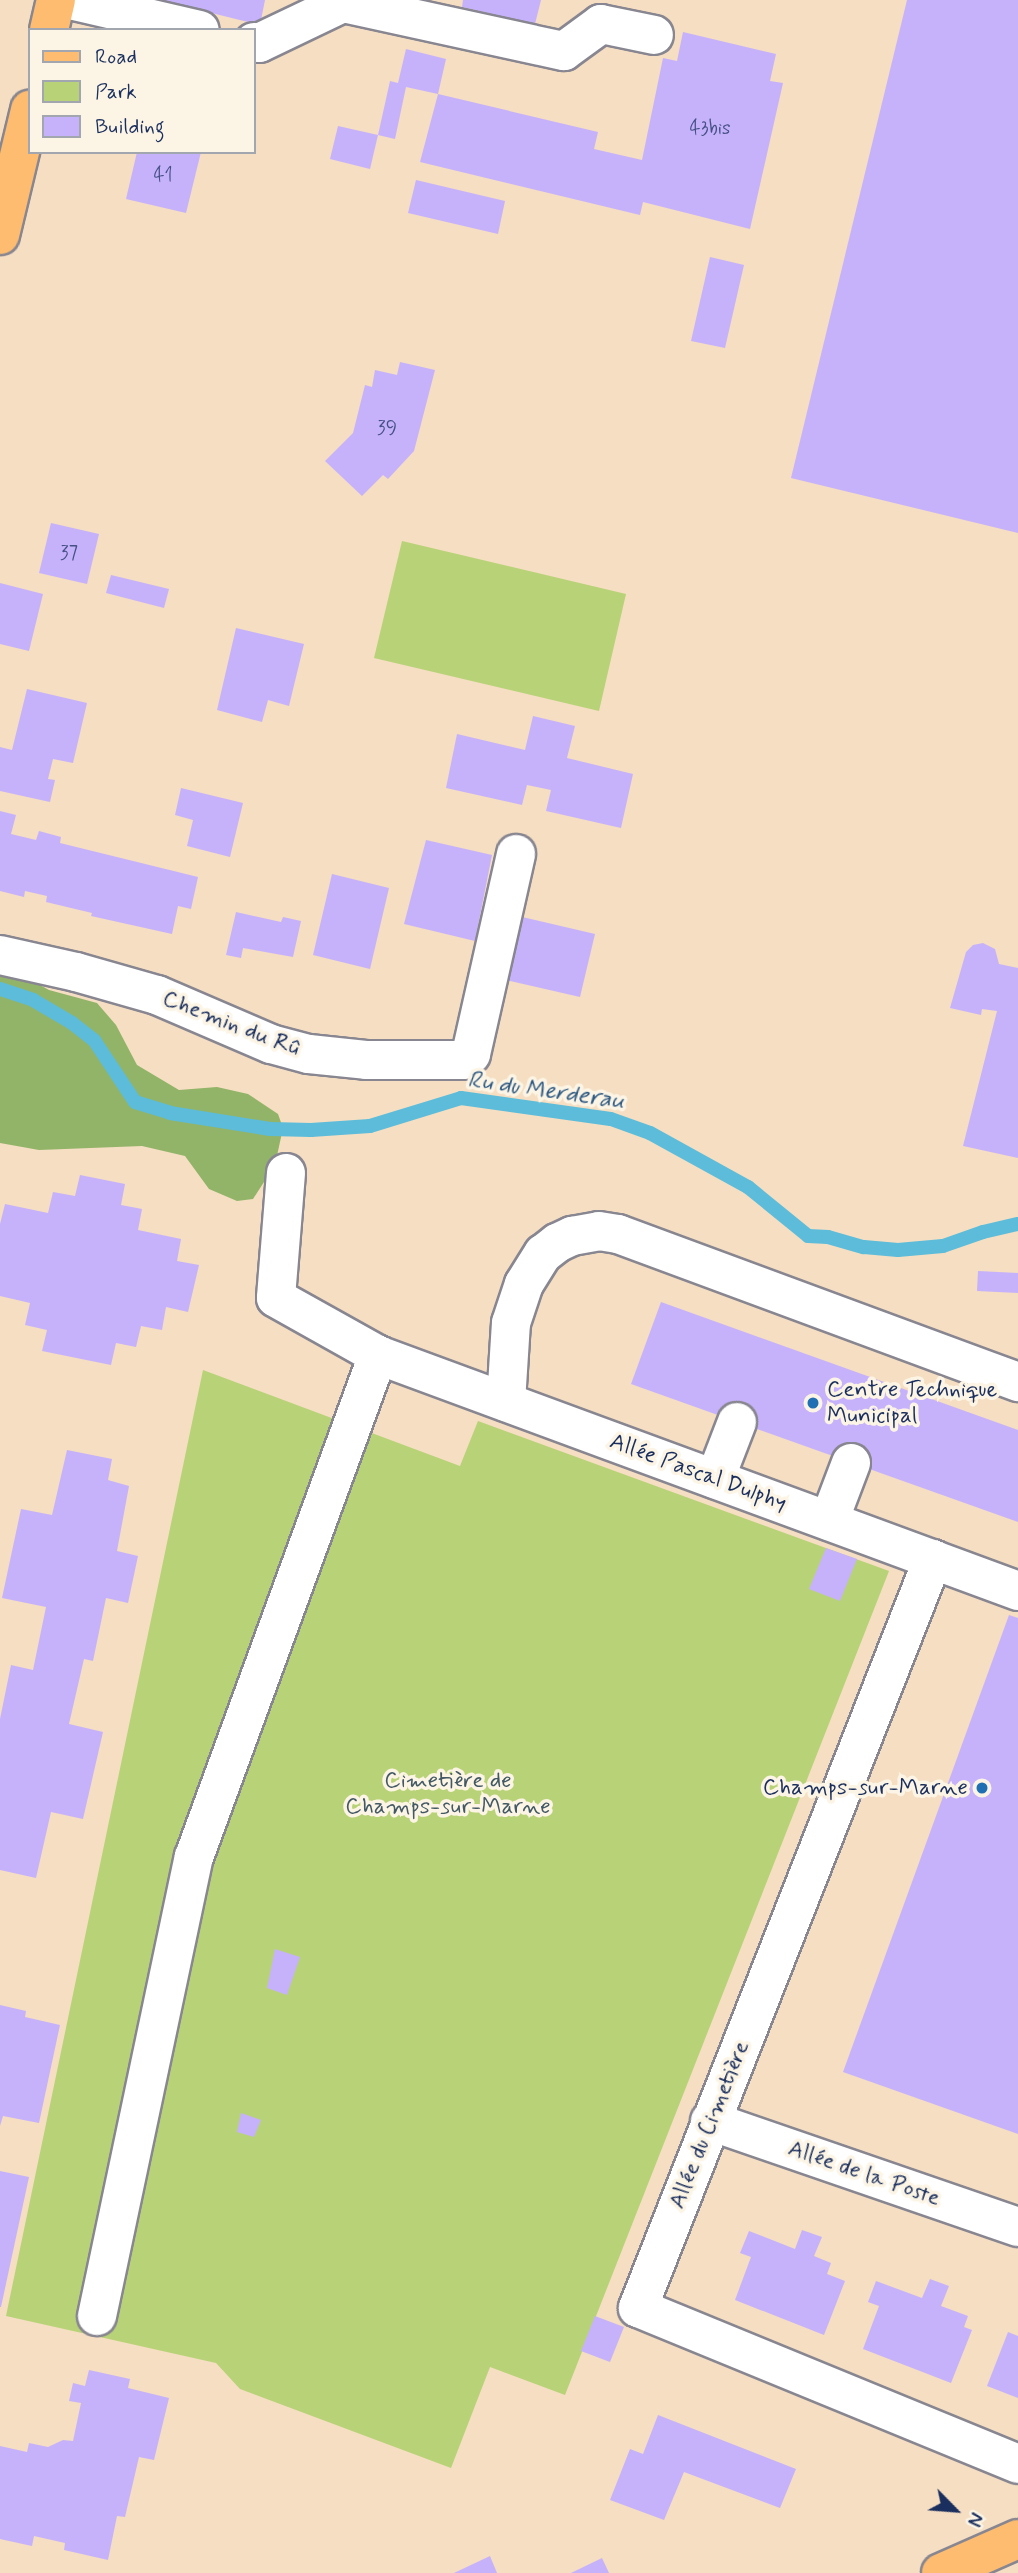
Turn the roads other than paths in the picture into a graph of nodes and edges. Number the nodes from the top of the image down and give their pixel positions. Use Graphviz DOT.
graph roads {
  1 [pos="56,0"];
  2 [pos="70,0"];
  3 [pos="49,28"];
  4 [pos="191,28"];
  5 [pos="654,35"];
  6 [pos="256,42"];
  7 [pos="28,118"];
  8 [pos="0,235"];
  9 [pos="516,855"];
  10 [pos="0,955"];
  11 [pos="286,1173"];
  12 [pos="378,1355"];
  13 [pos="1018,1382"];
  14 [pos="506,1402"];
  15 [pos="737,1422"];
  16 [pos="852,1463"];
  17 [pos="715,1479"];
  18 [pos="829,1521"];
  19 [pos="933,1559"];
  20 [pos="1018,1591"];
  21 [pos="710,2121"];
  22 [pos="1018,2227"];
  23 [pos="97,2316"];
  24 [pos="1018,2464"];
  25 [pos="1018,2539"];
  26 [pos="941,2573"];
  1 -- 3 [label="main road"];
  2 -- 4 [label="street"];
  5 -- 6 [label="street"];
  7 -- 8 [label="main road"];
  9 -- 10 [label="street, Chemin du Rû"];
  11 -- 12 [label="street, Allée Pascal Dulphy"];
  12 -- 14 [label="street, Allée Pascal Dulphy"];
  12 -- 23 [label="street"];
  13 -- 14 [label="street"];
  14 -- 17 [label="street, Allée Pascal Dulphy"];
  15 -- 17 [label="street"];
  16 -- 18 [label="street"];
  17 -- 18 [label="street, Allée Pascal Dulphy"];
  18 -- 19 [label="street, Allée Pascal Dulphy"];
  19 -- 20 [label="street, Allée Pascal Dulphy"];
  19 -- 21 [label="street, Allée du Cimetière"];
  21 -- 22 [label="street, Allée de la Poste"];
  21 -- 24 [label="street, Allée du Cimetière"];
  25 -- 26 [label="main road"];
}
